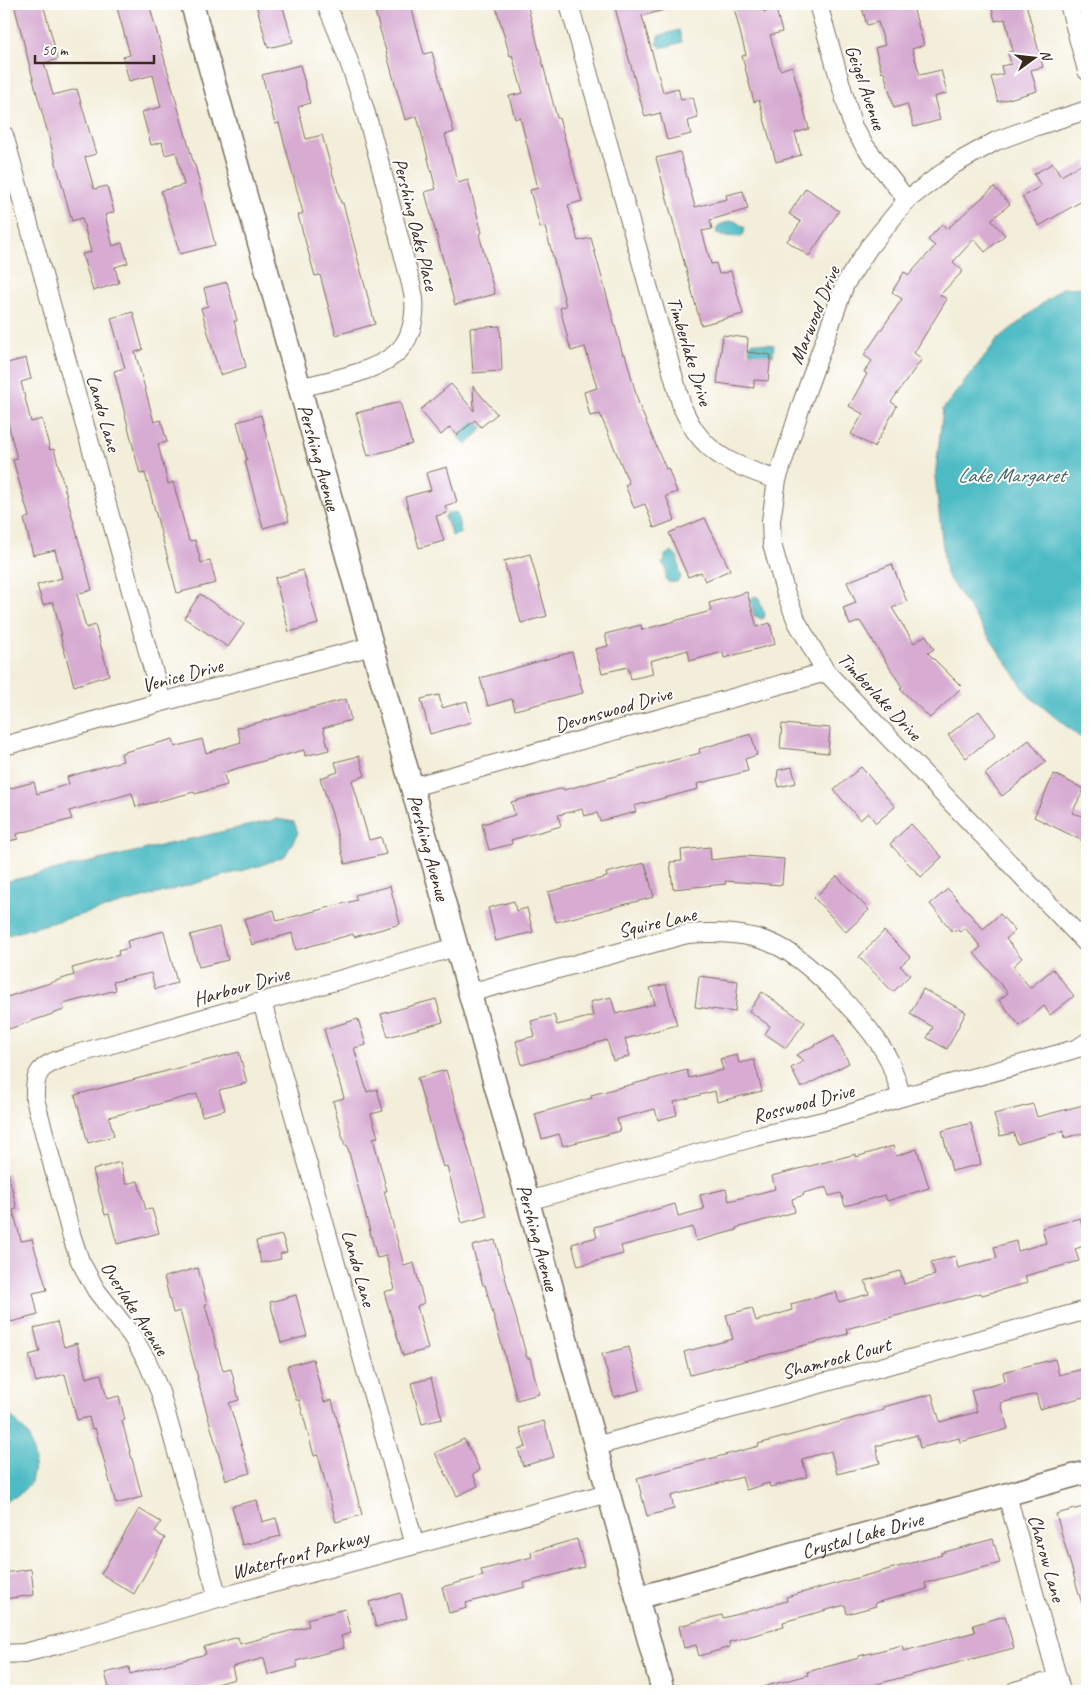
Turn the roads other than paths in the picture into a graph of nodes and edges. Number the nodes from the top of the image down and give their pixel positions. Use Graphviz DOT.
graph roads {
  1 [pos="192,4"];
  2 [pos="326,4"];
  3 [pos="569,4"];
  4 [pos="818,4"];
  5 [pos="1068,4"];
  6 [pos="1087,72"];
  7 [pos="1087,110"];
  8 [pos="4,135"];
  9 [pos="907,200"];
  10 [pos="299,388"];
  11 [pos="777,480"];
  12 [pos="372,646"];
  13 [pos="826,672"];
  14 [pos="162,702"];
  15 [pos="4,746"];
  16 [pos="412,788"];
  17 [pos="1087,944"];
  18 [pos="456,947"];
  19 [pos="469,993"];
  20 [pos="262,1002"];
  21 [pos="1087,1042"];
  22 [pos="40,1070"];
  23 [pos="902,1097"];
  24 [pos="528,1201"];
  25 [pos="1087,1310"];
  26 [pos="596,1446"];
  27 [pos="1087,1472"];
  28 [pos="608,1493"];
  29 [pos="1007,1495"];
  30 [pos="415,1545"];
  31 [pos="218,1598"];
  32 [pos="638,1598"];
  33 [pos="4,1654"];
  34 [pos="1060,1685"];
  35 [pos="663,1691"];
  36 [pos="1015,1691"];
  1 -- 10 [label="street, Pershing Avenue"];
  2 -- 10 [label="street, Pershing Oaks Place"];
  3 -- 11 [label="street, Timberlake Drive"];
  4 -- 9 [label="street, Geigel Avenue"];
  5 -- 6 [label="street"];
  7 -- 9 [label="street, Marwood Drive"];
  8 -- 14 [label="street, Lando Lane"];
  9 -- 11 [label="street, Marwood Drive"];
  10 -- 12 [label="street, Pershing Avenue"];
  11 -- 13 [label="street, Timberlake Drive"];
  12 -- 14 [label="street, Venice Drive"];
  12 -- 16 [label="street, Pershing Avenue"];
  13 -- 16 [label="street, Devonswood Drive"];
  13 -- 17 [label="street, Timberlake Drive"];
  14 -- 15 [label="street, Venice Drive"];
  16 -- 18 [label="street, Pershing Avenue"];
  18 -- 19 [label="street, Pershing Avenue"];
  18 -- 20 [label="street, Harbour Drive"];
  19 -- 23 [label="street, Squire Lane"];
  19 -- 24 [label="street, Pershing Avenue"];
  20 -- 22 [label="street, Harbour Drive"];
  20 -- 30 [label="street, Lando Lane"];
  21 -- 23 [label="street, Rosswood Drive"];
  22 -- 31 [label="street, Overlake Avenue"];
  23 -- 24 [label="street, Rosswood Drive"];
  24 -- 26 [label="street, Pershing Avenue"];
  25 -- 26 [label="street, Shamrock Court"];
  26 -- 28 [label="street, Pershing Avenue"];
  27 -- 29 [label="street, Crystal Lake Drive"];
  28 -- 30 [label="street, Waterfront Parkway"];
  28 -- 32 [label="street, Pershing Avenue"];
  29 -- 32 [label="street, Crystal Lake Drive"];
  29 -- 34 [label="street, Charow Lane"];
  30 -- 31 [label="street, Waterfront Parkway"];
  31 -- 33 [label="street, Waterfront Parkway"];
  32 -- 35 [label="street, Pershing Avenue"];
  34 -- 36 [label="street"];
}
